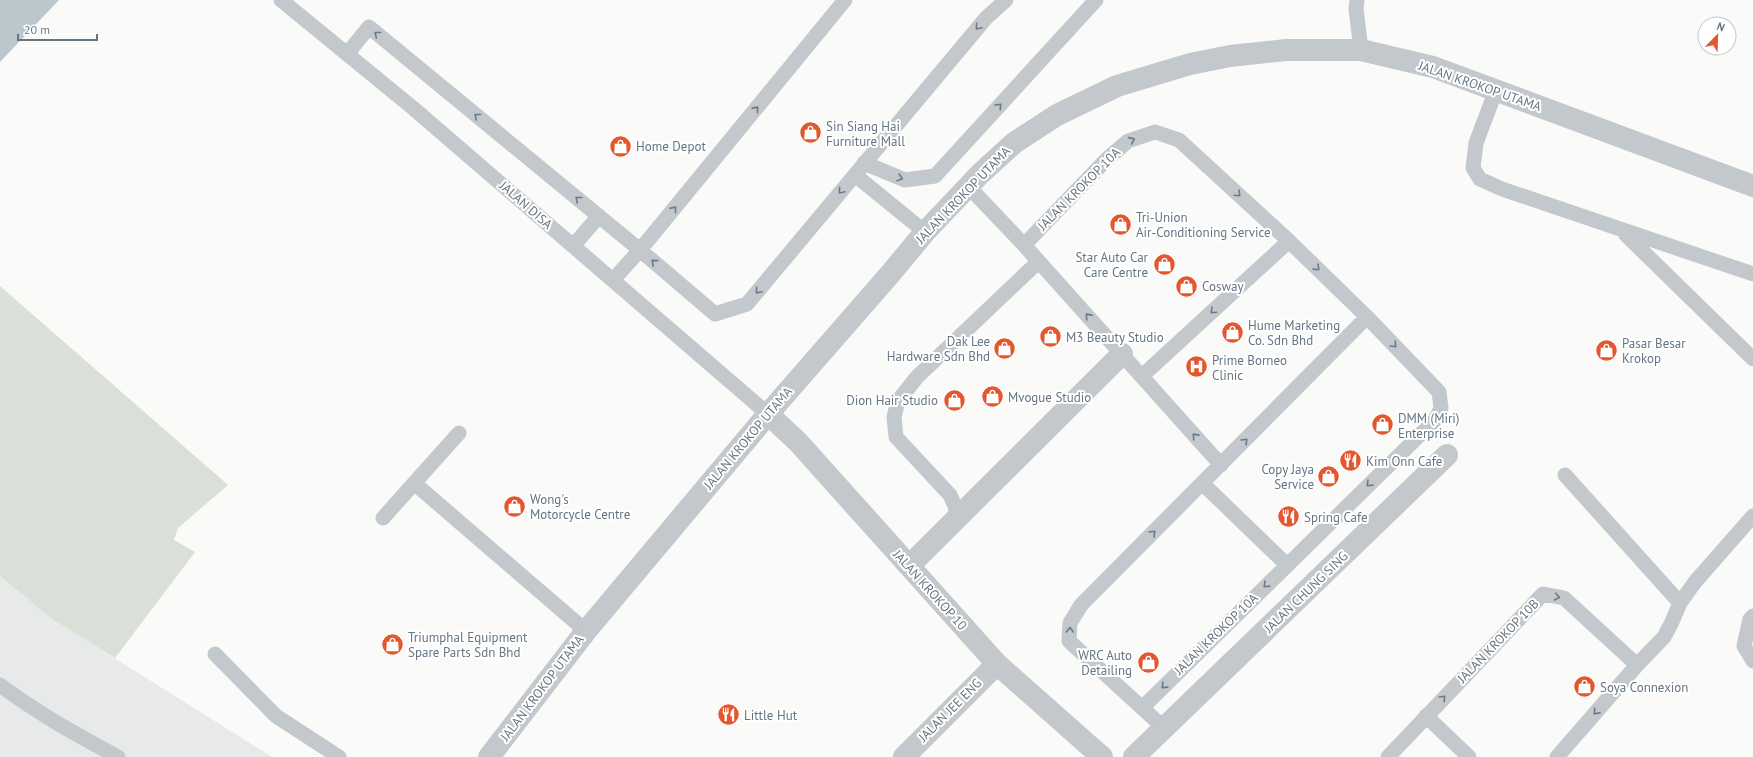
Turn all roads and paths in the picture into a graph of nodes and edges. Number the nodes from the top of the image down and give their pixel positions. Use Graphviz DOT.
graph roads {
  1 [pos="281,0"];
  2 [pos="845,0"];
  3 [pos="1006,0"];
  4 [pos="1096,0"];
  5 [pos="1357,0"];
  6 [pos="1362,50"];
  7 [pos="347,54"];
  8 [pos="1496,90"];
  9 [pos="864,163"];
  10 [pos="855,175"];
  11 [pos="968,186"];
  12 [pos="1753,186"];
  13 [pos="599,216"];
  14 [pos="1622,230"];
  15 [pos="925,232"];
  16 [pos="1289,241"];
  17 [pos="1024,245"];
  18 [pos="573,246"];
  19 [pos="640,250"];
  20 [pos="1038,262"];
  21 [pos="1753,274"];
  22 [pos="613,280"];
  23 [pos="1368,317"];
  24 [pos="1122,354"];
  25 [pos="1753,359"];
  26 [pos="1142,376"];
  27 [pos="768,414"];
  28 [pos="459,433"];
  29 [pos="1447,455"];
  30 [pos="1221,465"];
  31 [pos="1565,475"];
  32 [pos="414,483"];
  33 [pos="1202,483"];
  34 [pos="1753,516"];
  35 [pos="383,518"];
  36 [pos="957,518"];
  37 [pos="1287,564"];
  38 [pos="908,566"];
  39 [pos="1680,603"];
  40 [pos="1753,616"];
  41 [pos="586,631"];
  42 [pos="215,654"];
  43 [pos="1753,661"];
  44 [pos="997,664"];
  45 [pos="1637,664"];
  46 [pos="0,685"];
  47 [pos="1142,708"];
  48 [pos="1426,716"];
  49 [pos="1164,728"];
  50 [pos="496,755"];
  51 [pos="118,757"];
  52 [pos="339,757"];
  53 [pos="904,757"];
  54 [pos="1102,757"];
  55 [pos="1134,757"];
  56 [pos="1388,757"];
  57 [pos="1469,757"];
  58 [pos="1557,757"];
  1 -- 7 [label="lane, JALAN DISA"];
  19 -- 2 [label="lane, one-way"];
  3 -- 9 [label="lane, one-way"];
  9 -- 4 [label="lane, one-way"];
  5 -- 6 [label="lane"];
  6 -- 8 [label="street, JALAN KROKOP UTAMA"];
  6 -- 11 [label="street, JALAN KROKOP UTAMA"];
  13 -- 7 [label="lane, one-way"];
  7 -- 18 [label="lane, JALAN DISA"];
  8 -- 12 [label="street, JALAN KROKOP UTAMA"];
  8 -- 14 [label="lane"];
  9 -- 10 [label="lane"];
  10 -- 15 [label="lane"];
  10 -- 19 [label="lane, one-way"];
  11 -- 15 [label="street, JALAN KROKOP UTAMA"];
  11 -- 17 [label="lane"];
  13 -- 18 [label="lane"];
  13 -- 19 [label="lane"];
  14 -- 21 [label="lane"];
  14 -- 25 [label="lane"];
  15 -- 27 [label="street, JALAN KROKOP UTAMA"];
  17 -- 16 [label="lane, JALAN KROKOP 10A, one-way"];
  16 -- 23 [label="lane, JALAN KROKOP 10A, one-way"];
  16 -- 26 [label="lane, one-way"];
  17 -- 20 [label="lane"];
  18 -- 22 [label="lane, JALAN DISA"];
  19 -- 22 [label="lane"];
  24 -- 20 [label="lane, one-way"];
  20 -- 36 [label="lane"];
  22 -- 27 [label="lane, JALAN DISA"];
  30 -- 23 [label="lane, one-way"];
  23 -- 37 [label="lane, JALAN KROKOP 10A, one-way"];
  24 -- 26 [label="lane"];
  24 -- 36 [label="street"];
  30 -- 26 [label="lane, one-way"];
  27 -- 38 [label="street, JALAN KROKOP 10"];
  27 -- 41 [label="street, JALAN KROKOP UTAMA"];
  28 -- 32 [label="lane"];
  29 -- 49 [label="street, JALAN CHUNG SING"];
  30 -- 33 [label="lane"];
  31 -- 39 [label="lane"];
  32 -- 35 [label="lane"];
  32 -- 41 [label="lane"];
  33 -- 37 [label="lane"];
  47 -- 33 [label="lane, one-way"];
  34 -- 39 [label="lane"];
  36 -- 38 [label="street"];
  37 -- 47 [label="lane, JALAN KROKOP 10A, one-way"];
  38 -- 44 [label="street, JALAN KROKOP 10"];
  39 -- 45 [label="lane"];
  40 -- 43 [label="lane"];
  41 -- 50 [label="street, JALAN KROKOP UTAMA"];
  42 -- 52 [label="lane"];
  44 -- 53 [label="street, JALAN JEE ENG"];
  44 -- 54 [label="street, JALAN KROKOP 10"];
  48 -- 45 [label="lane, JALAN KROKOP 10B, one-way"];
  45 -- 58 [label="lane, one-way"];
  46 -- 51 [label="lane"];
  47 -- 49 [label="lane"];
  48 -- 56 [label="lane, JALAN KROKOP 10B"];
  48 -- 57 [label="lane"];
  49 -- 55 [label="street, JALAN CHUNG SING"];
}
